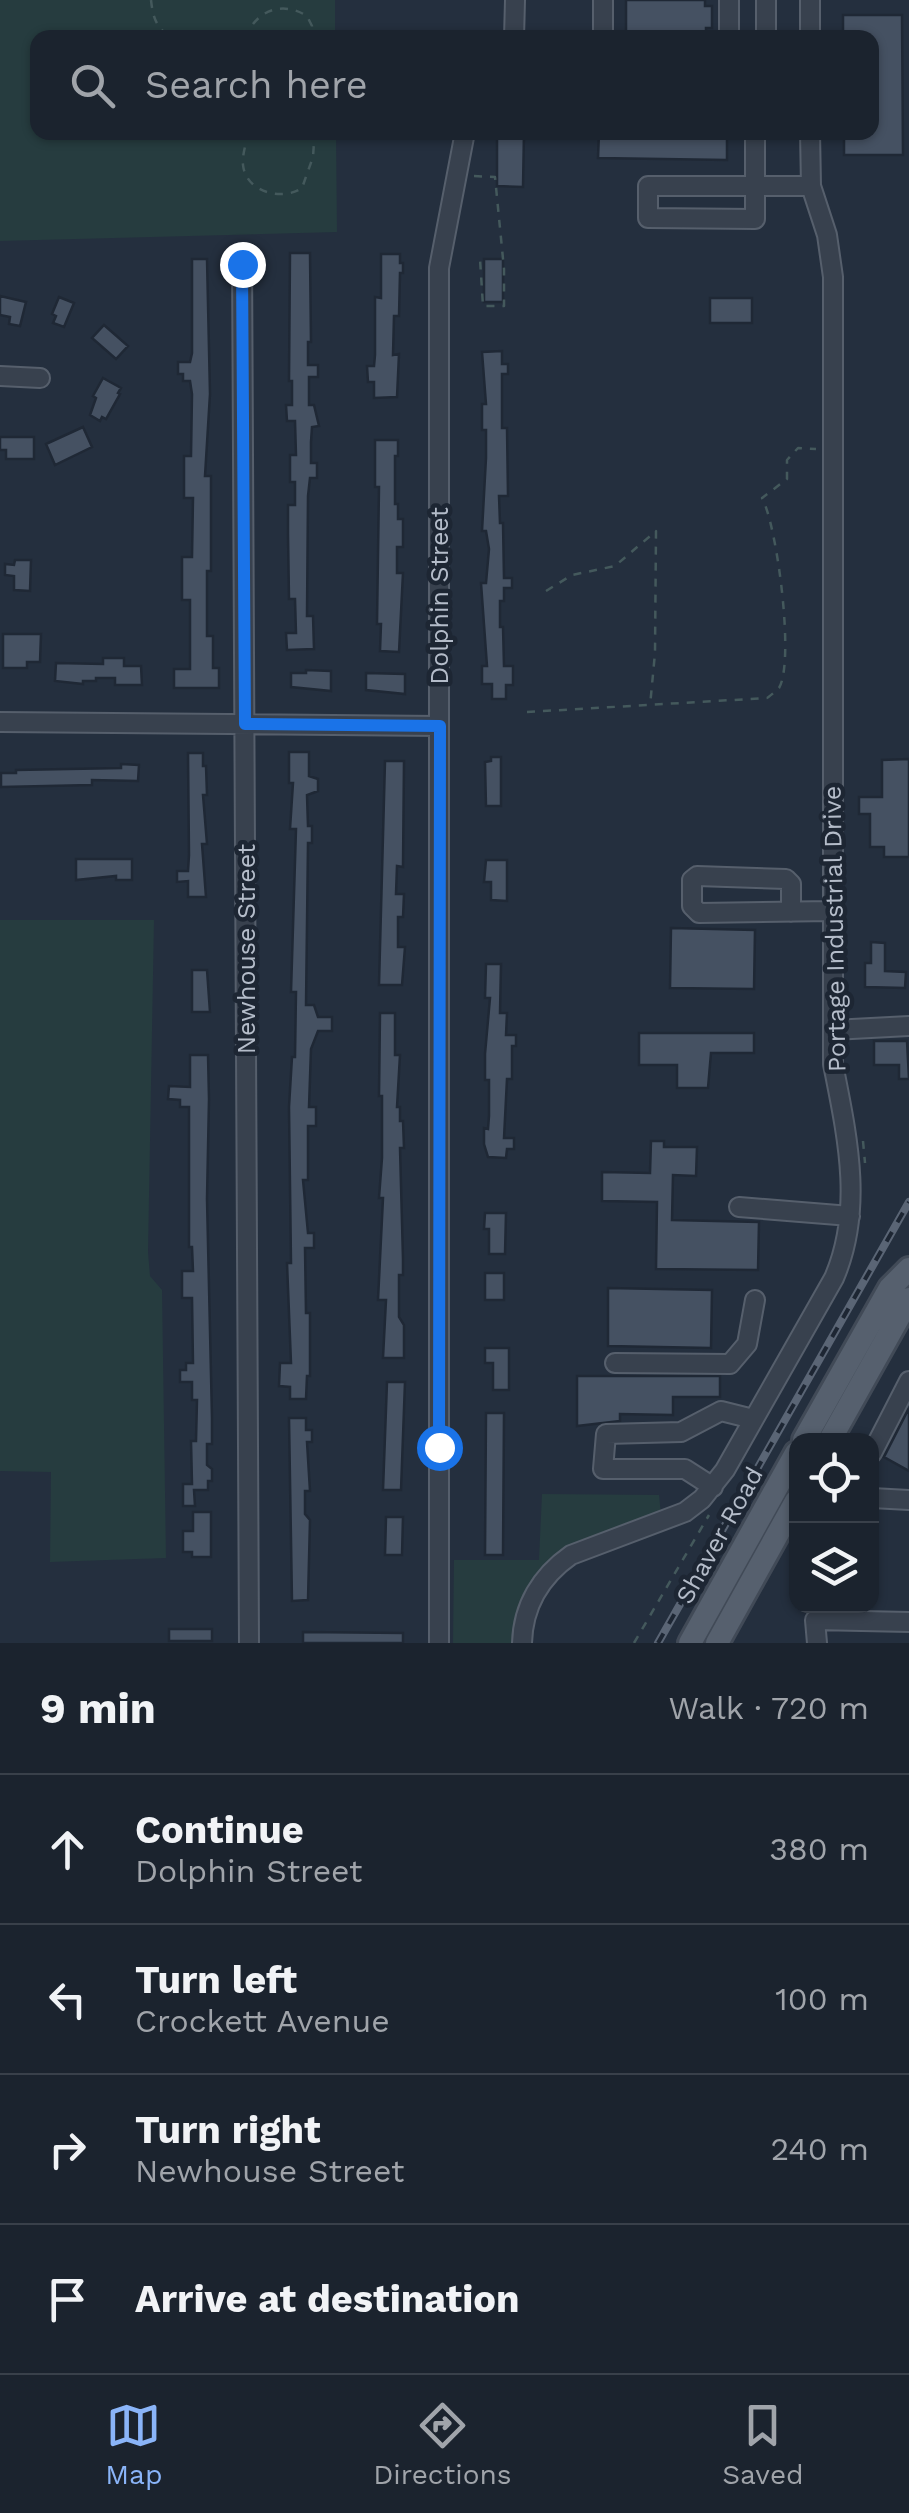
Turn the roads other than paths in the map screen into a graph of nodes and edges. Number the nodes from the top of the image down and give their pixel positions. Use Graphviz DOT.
graph roads {
  1 [pos="515,0"];
  2 [pos="603,0"];
  3 [pos="729,0"];
  4 [pos="766,0"];
  5 [pos="810,0"];
  6 [pos="514,30"];
  7 [pos="603,30"];
  8 [pos="729,30"];
  9 [pos="766,30"];
  10 [pos="810,30"];
  11 [pos="463,140"];
  12 [pos="755,140"];
  13 [pos="810,140"];
  14 [pos="754,185"];
  15 [pos="810,186"];
  16 [pos="242,255"];
  17 [pos="0,376"];
  18 [pos="40,378"];
  19 [pos="0,722"];
  20 [pos="245,724"];
  21 [pos="440,726"];
  22 [pos="831,911"];
  23 [pos="792,912"];
  24 [pos="909,1026"];
  25 [pos="832,1030"];
  26 [pos="739,1207"];
  27 [pos="850,1216"];
  28 [pos="909,1269"];
  29 [pos="909,1299"];
  30 [pos="755,1300"];
  31 [pos="615,1363"];
  32 [pos="908,1386"];
  33 [pos="753,1419"];
  34 [pos="808,1433"];
  35 [pos="834,1433"];
  36 [pos="879,1441"];
  37 [pos="789,1466"];
  38 [pos="712,1486"];
  39 [pos="879,1498"];
  40 [pos="909,1500"];
  41 [pos="789,1514"];
  42 [pos="909,1622"];
  43 [pos="250,1643"];
  44 [pos="439,1643"];
  45 [pos="522,1643"];
  46 [pos="690,1643"];
  47 [pos="716,1643"];
  48 [pos="817,1643"];
  1 -- 6 [label="street"];
  2 -- 7 [label="street"];
  3 -- 8 [label="street"];
  4 -- 9 [label="street"];
  5 -- 10 [label="street"];
  11 -- 21 [label="street, Dolphin Street"];
  12 -- 14 [label="street"];
  13 -- 15 [label="street, Portage Industrial Drive"];
  14 -- 14 [label="street"];
  14 -- 15 [label="street"];
  15 -- 22 [label="street, Portage Industrial Drive"];
  16 -- 20 [label="street, Newhouse Street"];
  17 -- 18 [label="street"];
  19 -- 20 [label="street"];
  20 -- 21 [label="street"];
  20 -- 43 [label="street, Newhouse Street"];
  21 -- 44 [label="street, Dolphin Street"];
  22 -- 23 [label="street"];
  22 -- 25 [label="street, Portage Industrial Drive"];
  23 -- 23 [label="street"];
  24 -- 25 [label="street"];
  25 -- 27 [label="street, Portage Industrial Drive"];
  26 -- 27 [label="street"];
  27 -- 33 [label="street, Portage Industrial Drive"];
  28 -- 34 [label="main road"];
  29 -- 35 [label="main road"];
  30 -- 31 [label="street"];
  32 -- 36 [label="street"];
  33 -- 38 [label="street, Portage Industrial Drive"];
  33 -- 38 [label="street"];
  37 -- 46 [label="main road, Shaver Road"];
  38 -- 45 [label="street, Portage Industrial Drive"];
  39 -- 40 [label="street"];
  41 -- 47 [label="main road, Shaver Road"];
  42 -- 48 [label="street"];
}
